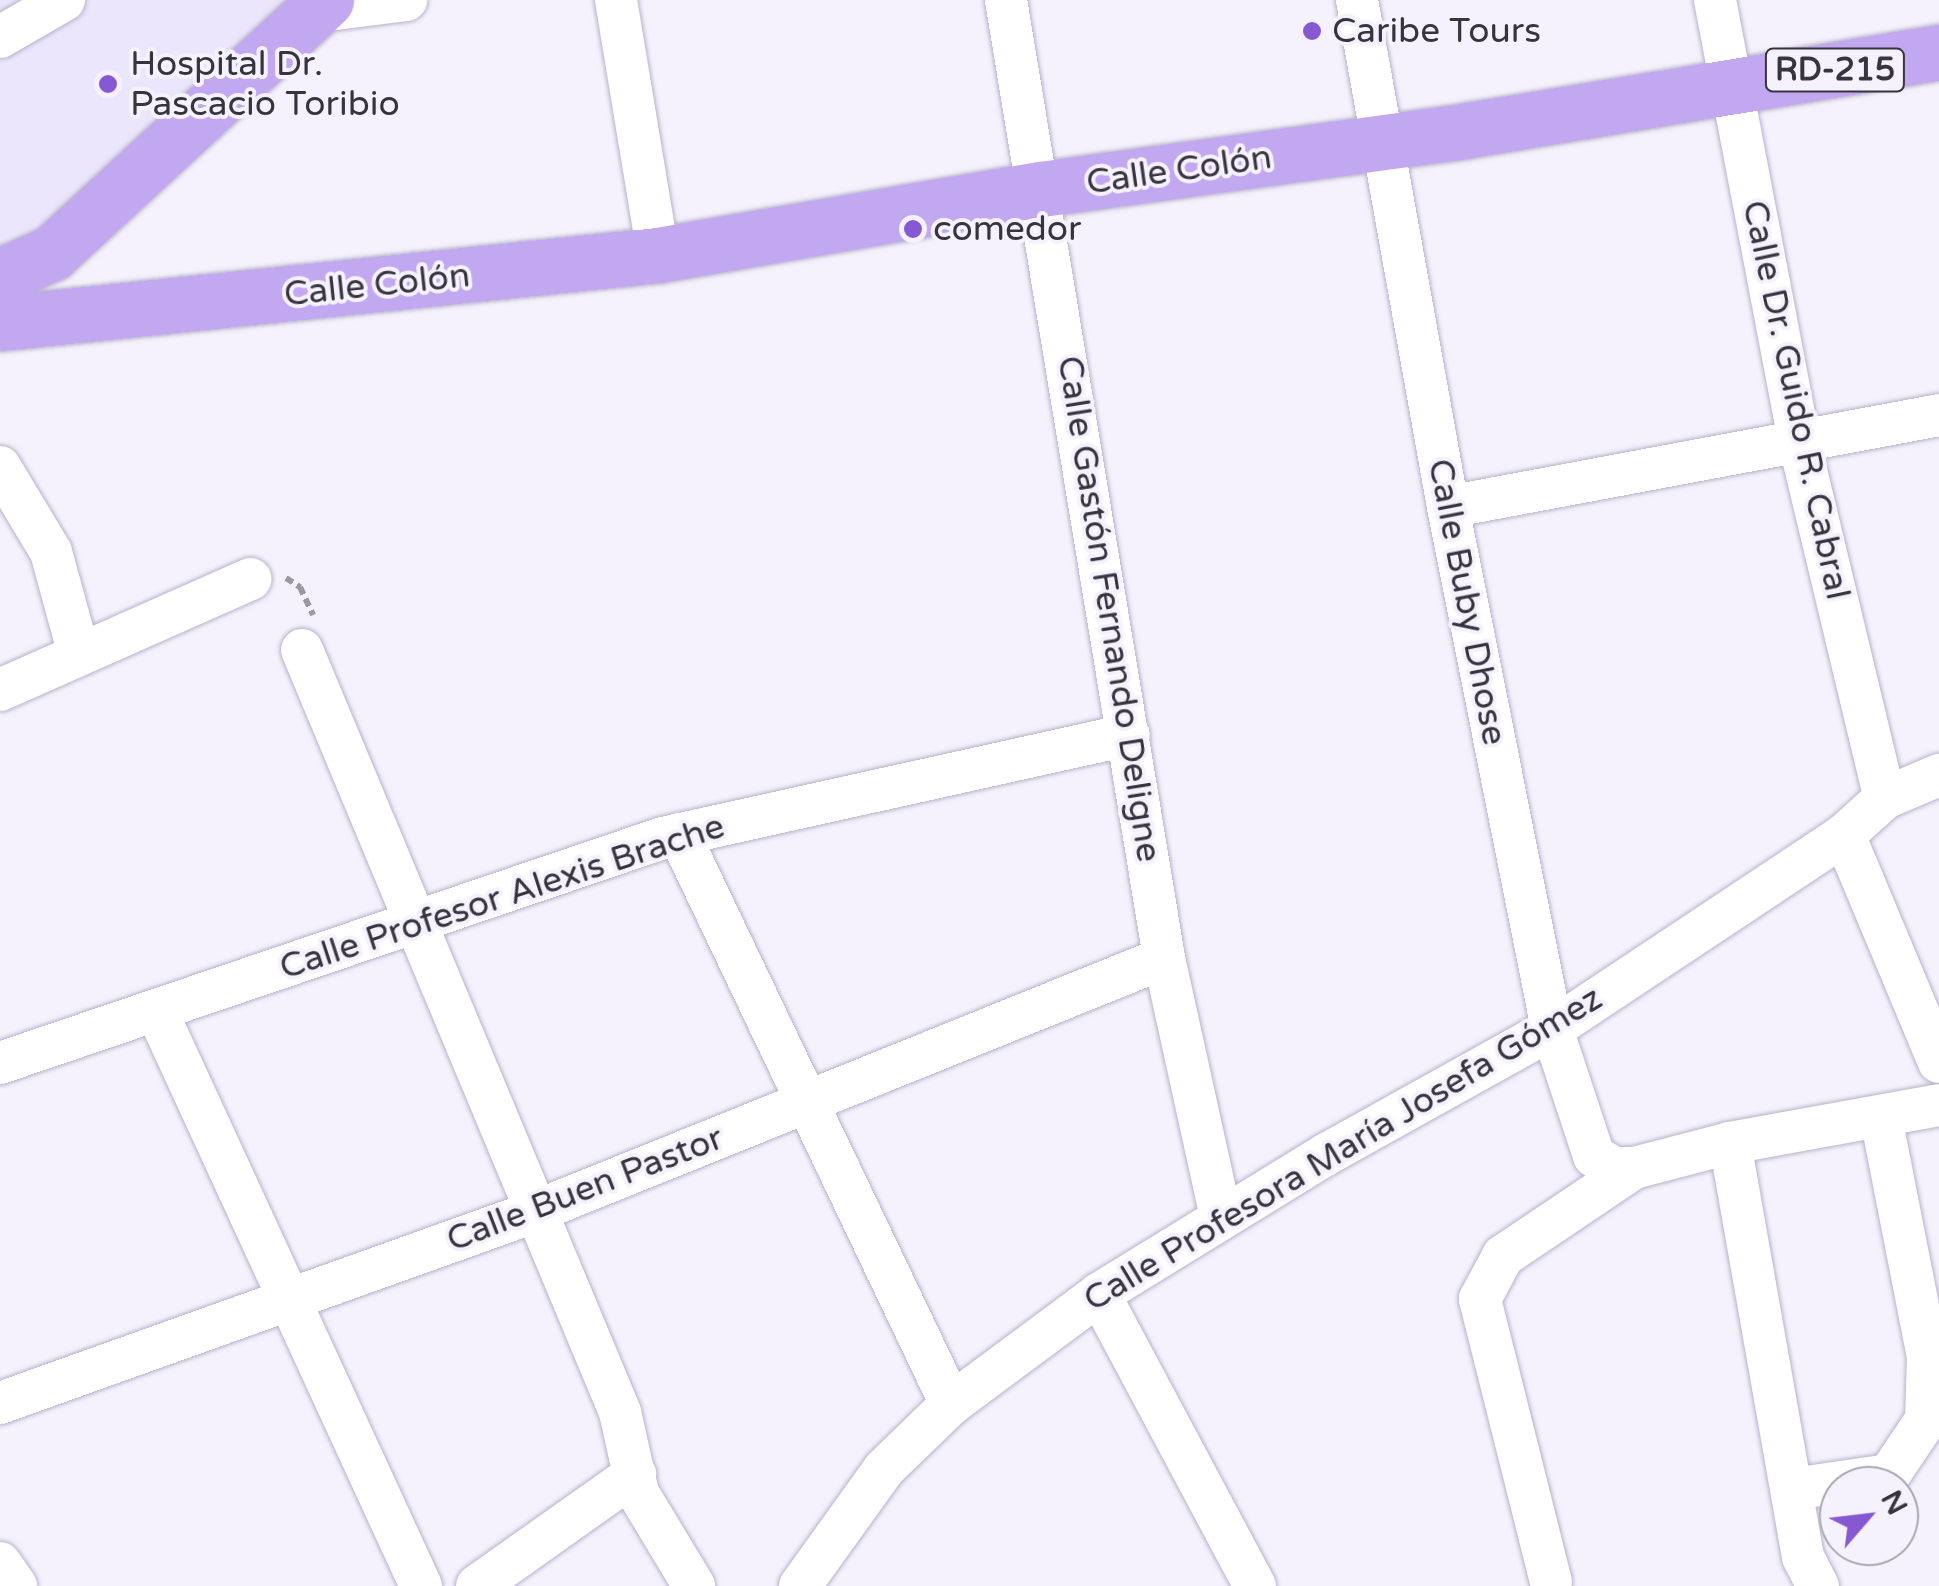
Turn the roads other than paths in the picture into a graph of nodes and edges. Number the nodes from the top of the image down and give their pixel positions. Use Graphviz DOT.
graph roads {
  1 [pos="64,0"];
  2 [pos="406,0"];
  3 [pos="616,0"];
  4 [pos="1006,0"];
  5 [pos="1357,0"];
  6 [pos="1715,0"];
  7 [pos="322,6"];
  8 [pos="0,37"];
  9 [pos="1939,52"];
  10 [pos="1732,89"];
  11 [pos="1382,140"];
  12 [pos="1041,189"];
  13 [pos="52,253"];
  14 [pos="658,255"];
  15 [pos="0,276"];
  16 [pos="70,316"];
  17 [pos="0,323"];
  18 [pos="1939,415"];
  19 [pos="1798,437"];
  20 [pos="0,467"];
  21 [pos="1448,507"];
  22 [pos="250,579"];
  23 [pos="302,650"];
  24 [pos="78,652"];
  25 [pos="0,690"];
  26 [pos="1130,735"];
  27 [pos="1939,775"];
  28 [pos="1885,798"];
  29 [pos="679,834"];
  30 [pos="1844,835"];
  31 [pos="413,926"];
  32 [pos="1164,958"];
  33 [pos="157,1012"];
  34 [pos="1552,1029"];
  35 [pos="1939,1062"];
  36 [pos="0,1063"];
  37 [pos="804,1104"];
  38 [pos="1939,1105"];
  39 [pos="1881,1118"];
  40 [pos="1730,1143"];
  41 [pos="1634,1168"];
  42 [pos="534,1212"];
  43 [pos="1222,1217"];
  44 [pos="1099,1294"];
  45 [pos="286,1299"];
  46 [pos="1934,1365"];
  47 [pos="0,1403"];
  48 [pos="951,1404"];
  49 [pos="635,1474"];
  50 [pos="1792,1489"];
  51 [pos="0,1563"];
  52 [pos="1550,1582"];
  53 [pos="16,1586"];
  54 [pos="422,1586"];
  55 [pos="477,1586"];
  56 [pos="694,1586"];
  57 [pos="800,1586"];
  58 [pos="1254,1586"];
  59 [pos="1818,1586"];
  1 -- 8 [label="street"];
  2 -- 7 [label="street"];
  3 -- 14 [label="street"];
  4 -- 12 [label="street, Calle Gastón Fernando Deligne"];
  5 -- 11 [label="street, Calle Buby Dhose"];
  6 -- 10 [label="street, Calle Dr. Guido R. Cabral"];
  7 -- 13 [label="main road"];
  9 -- 10 [label="main road, Calle Colón / RD-215"];
  10 -- 11 [label="main road, Calle Colón / RD-215"];
  10 -- 19 [label="street, Calle Dr. Guido R. Cabral"];
  11 -- 12 [label="main road, Calle Colón / RD-215"];
  11 -- 21 [label="street, Calle Buby Dhose"];
  12 -- 14 [label="main road, Calle Colón / RD-215"];
  12 -- 26 [label="street, Calle Gastón Fernando Deligne"];
  13 -- 15 [label="main road"];
  13 -- 16 [label="main road"];
  14 -- 16 [label="main road, Calle Colón / RD-215"];
  16 -- 17 [label="main road, Calle Colón / RD-215"];
  18 -- 19 [label="street"];
  19 -- 21 [label="street"];
  19 -- 28 [label="street, Calle Dr. Guido R. Cabral"];
  20 -- 24 [label="street"];
  21 -- 34 [label="street, Calle Buby Dhose"];
  22 -- 24 [label="street"];
  23 -- 31 [label="street"];
  24 -- 25 [label="street"];
  26 -- 29 [label="street, Calle Profesor Alexis Brache"];
  26 -- 32 [label="street, Calle Gastón Fernando Deligne"];
  27 -- 28 [label="street, Calle Profesora María Josefa Gómez"];
  28 -- 30 [label="street, Calle Profesora María Josefa Gómez"];
  29 -- 31 [label="street, Calle Profesor Alexis Brache"];
  29 -- 37 [label="street"];
  30 -- 34 [label="street, Calle Profesora María Josefa Gómez"];
  30 -- 35 [label="street"];
  31 -- 33 [label="street, Calle Profesor Alexis Brache"];
  31 -- 42 [label="street"];
  32 -- 37 [label="street, Calle Buen Pastor"];
  32 -- 43 [label="street, Calle Gastón Fernando Deligne"];
  33 -- 36 [label="street, Calle Profesor Alexis Brache"];
  33 -- 45 [label="street"];
  34 -- 41 [label="street, Calle Buby Dhose"];
  34 -- 43 [label="street, Calle Profesora María Josefa Gómez"];
  37 -- 42 [label="street, Calle Buen Pastor"];
  37 -- 48 [label="street"];
  38 -- 39 [label="street"];
  39 -- 40 [label="street"];
  39 -- 46 [label="street"];
  40 -- 41 [label="street"];
  40 -- 50 [label="street"];
  41 -- 52 [label="street"];
  42 -- 45 [label="street, Calle Buen Pastor"];
  42 -- 49 [label="street"];
  43 -- 44 [label="street, Calle Profesora María Josefa Gómez"];
  44 -- 48 [label="street, Calle Profesora María Josefa Gómez"];
  44 -- 58 [label="street"];
  45 -- 47 [label="street, Calle Buen Pastor"];
  45 -- 54 [label="street"];
  46 -- 50 [label="street"];
  48 -- 57 [label="street, Calle Profesora María Josefa Gómez"];
  49 -- 55 [label="street"];
  49 -- 56 [label="street"];
  50 -- 59 [label="street"];
  51 -- 53 [label="street"];
}
